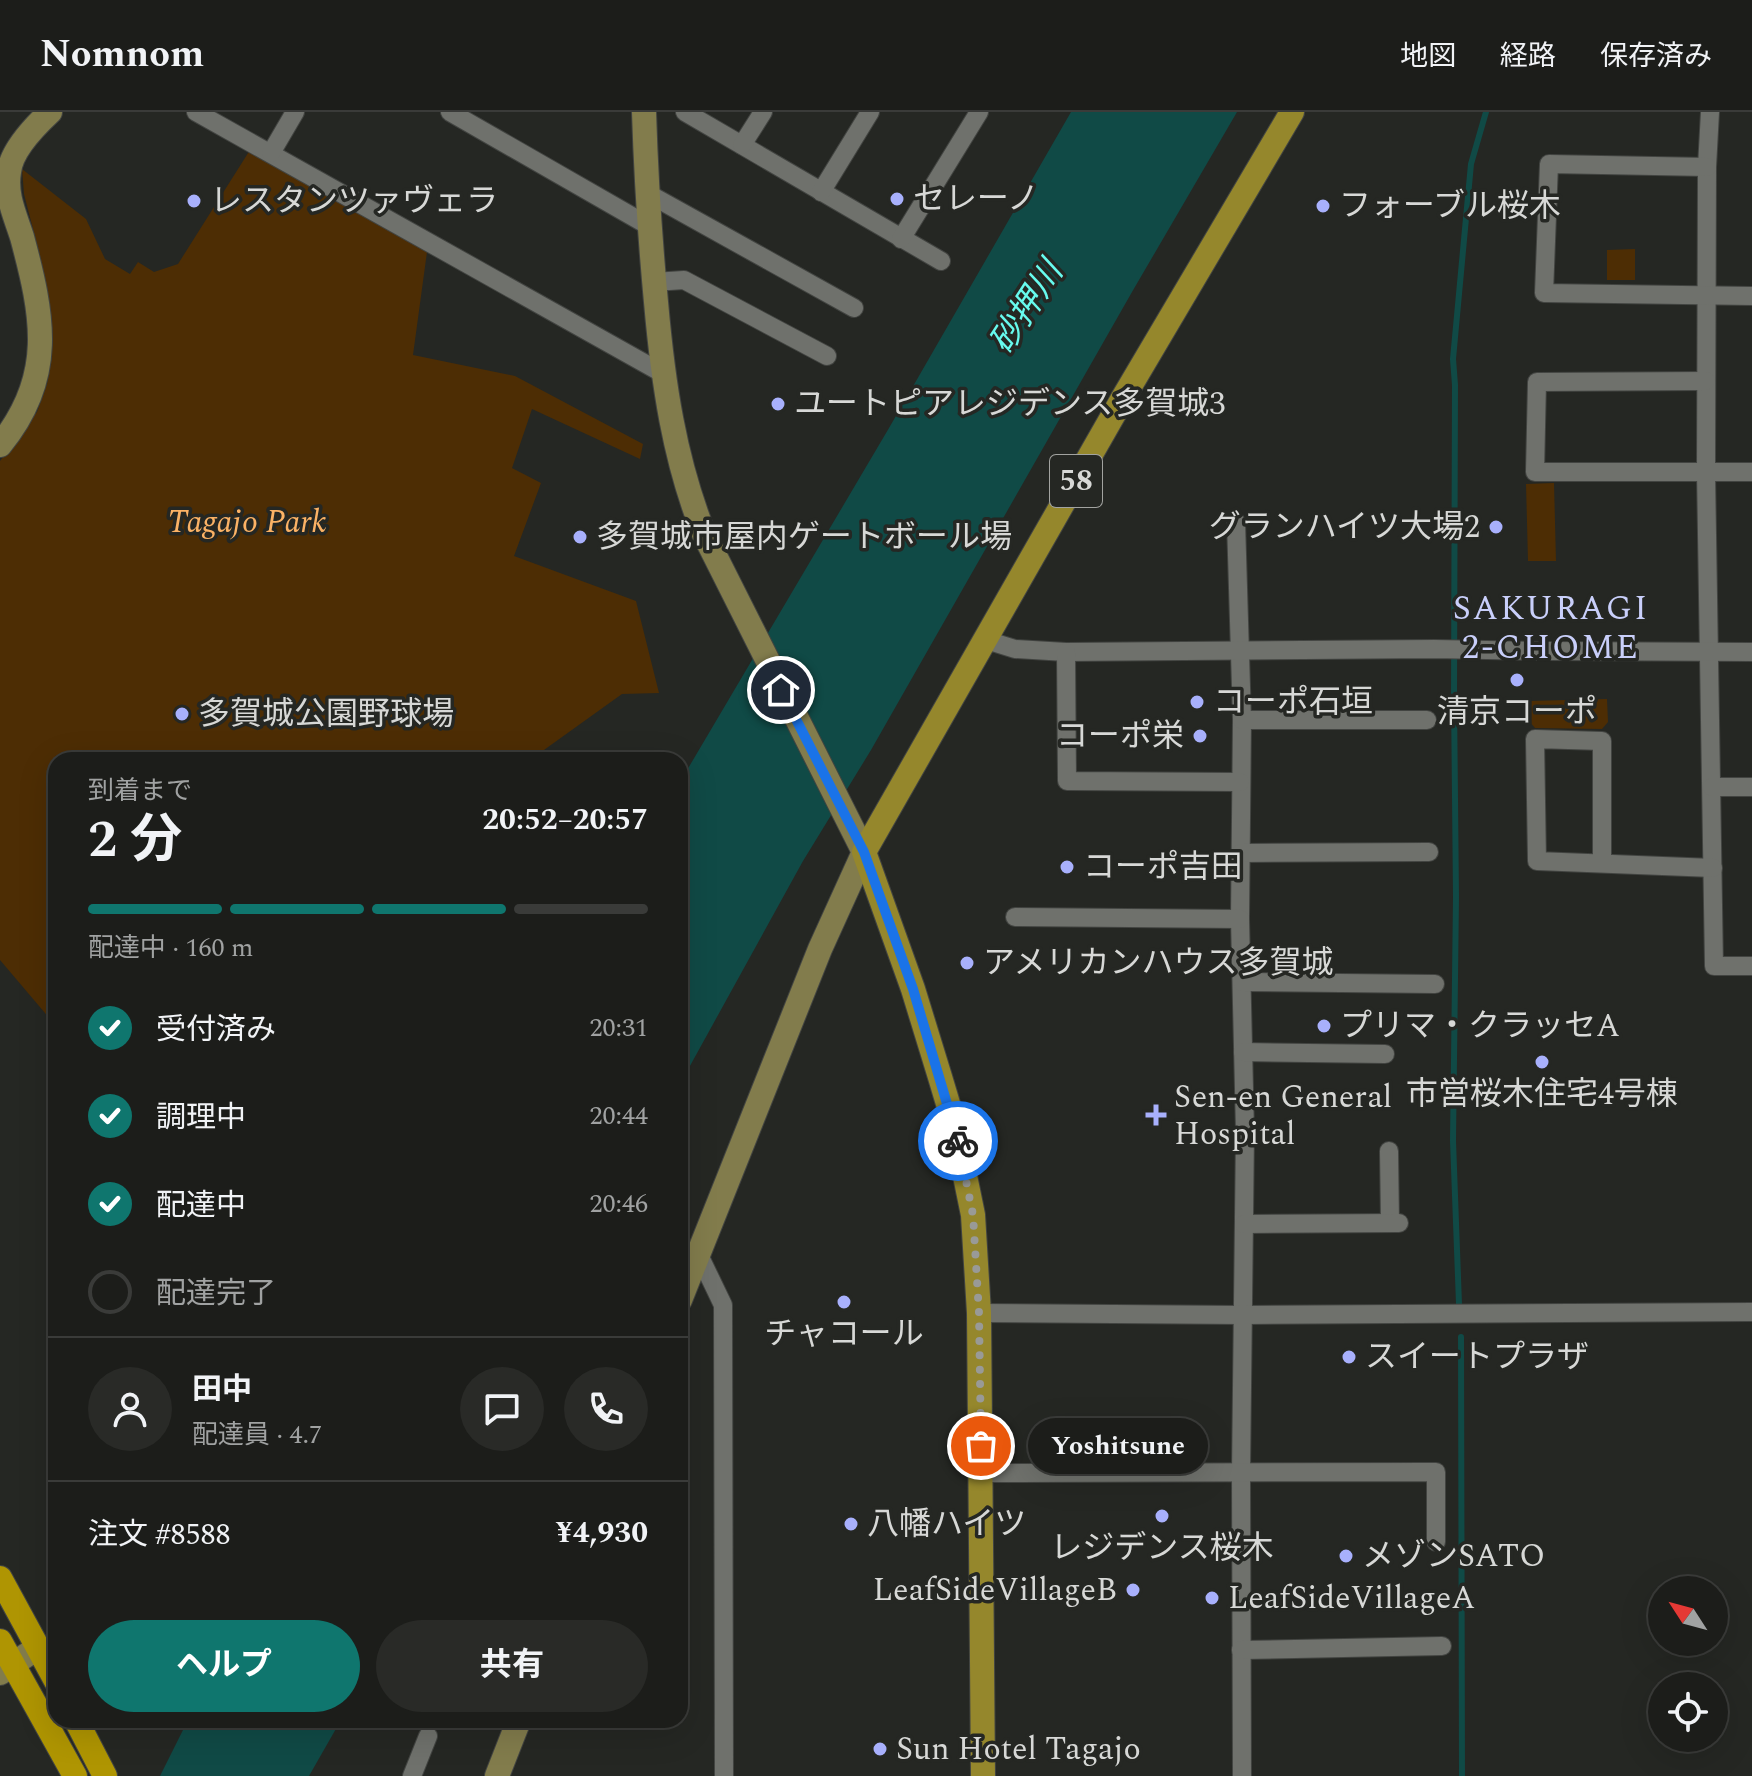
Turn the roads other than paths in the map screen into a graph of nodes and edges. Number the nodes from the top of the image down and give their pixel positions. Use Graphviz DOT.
graph roads {
  1 [pos="50,112"];
  2 [pos="196,112"];
  3 [pos="295,112"];
  4 [pos="450,112"];
  5 [pos="644,112"];
  6 [pos="685,112"];
  7 [pos="763,112"];
  8 [pos="870,112"];
  9 [pos="979,112"];
  10 [pos="1292,112"];
  11 [pos="1710,112"];
  12 [pos="742,145"];
  13 [pos="271,153"];
  14 [pos="7,154"];
  15 [pos="1707,167"];
  16 [pos="821,192"];
  17 [pos="647,193"];
  18 [pos="649,226"];
  19 [pos="901,239"];
  20 [pos="941,261"];
  21 [pos="654,282"];
  22 [pos="1706,296"];
  23 [pos="1752,296"];
  24 [pos="854,308"];
  25 [pos="827,356"];
  26 [pos="662,373"];
  27 [pos="1706,381"];
  28 [pos="0,445"];
  29 [pos="1752,472"];
  30 [pos="1706,473"];
  31 [pos="1236,522"];
  32 [pos="986,640"];
  33 [pos="1240,651"];
  34 [pos="1710,651"];
  35 [pos="1066,652"];
  36 [pos="1752,652"];
  37 [pos="1242,720"];
  38 [pos="1427,720"];
  39 [pos="1240,782"];
  40 [pos="1712,787"];
  41 [pos="1752,787"];
  42 [pos="864,852"];
  43 [pos="1429,852"];
  44 [pos="1241,853"];
  45 [pos="1602,863"];
  46 [pos="1713,868"];
  47 [pos="1015,917"];
  48 [pos="1240,919"];
  49 [pos="1752,966"];
  50 [pos="1242,982"];
  51 [pos="1435,984"];
  52 [pos="1243,1052"];
  53 [pos="1385,1054"];
  54 [pos="1389,1151"];
  55 [pos="1244,1224"];
  56 [pos="698,1253"];
  57 [pos="688,1279"];
  58 [pos="1752,1312"];
  59 [pos="979,1313"];
  60 [pos="1243,1315"];
  61 [pos="982,1473"];
  62 [pos="1241,1473"];
  63 [pos="1436,1542"];
  64 [pos="0,1578"];
  65 [pos="0,1641"];
  66 [pos="1442,1646"];
  67 [pos="37,1648"];
  68 [pos="1241,1650"];
  69 [pos="48,1667"];
  70 [pos="6,1668"];
  71 [pos="80,1728"];
  72 [pos="516,1728"];
  73 [pos="428,1736"];
  74 [pos="75,1776"];
  75 [pos="105,1776"];
  76 [pos="412,1776"];
  77 [pos="497,1776"];
  78 [pos="724,1776"];
  79 [pos="983,1776"];
  80 [pos="1242,1776"];
  1 -- 14 [label="street"];
  2 -- 13 [label="street"];
  3 -- 13 [label="street"];
  4 -- 18 [label="street"];
  5 -- 17 [label="street"];
  6 -- 12 [label="street"];
  7 -- 12 [label="street"];
  8 -- 16 [label="street"];
  9 -- 19 [label="street"];
  10 -- 32 [label="main road, 58"];
  11 -- 15 [label="street"];
  12 -- 16 [label="street"];
  13 -- 26 [label="street"];
  14 -- 28 [label="street"];
  15 -- 22 [label="street"];
  15 -- 22 [label="street"];
  16 -- 19 [label="street"];
  17 -- 18 [label="street"];
  17 -- 24 [label="street"];
  18 -- 21 [label="street"];
  19 -- 20 [label="street"];
  21 -- 25 [label="street"];
  21 -- 26 [label="street"];
  22 -- 23 [label="street"];
  22 -- 27 [label="street"];
  26 -- 42 [label="street"];
  27 -- 30 [label="street"];
  27 -- 30 [label="street"];
  29 -- 30 [label="street"];
  30 -- 34 [label="street"];
  31 -- 33 [label="street"];
  32 -- 35 [label="street"];
  32 -- 42 [label="main road, 58"];
  33 -- 34 [label="street"];
  33 -- 35 [label="street"];
  33 -- 37 [label="street"];
  34 -- 36 [label="street"];
  34 -- 40 [label="street"];
  35 -- 39 [label="street"];
  37 -- 38 [label="street"];
  37 -- 39 [label="street"];
  39 -- 44 [label="street"];
  40 -- 41 [label="street"];
  40 -- 46 [label="street"];
  42 -- 56 [label="street"];
  42 -- 59 [label="main road"];
  43 -- 44 [label="street"];
  44 -- 48 [label="street"];
  45 -- 45 [label="street"];
  45 -- 46 [label="street"];
  46 -- 49 [label="street"];
  47 -- 48 [label="street"];
  48 -- 50 [label="street"];
  50 -- 51 [label="street"];
  50 -- 52 [label="street"];
  52 -- 53 [label="street"];
  52 -- 55 [label="street"];
  54 -- 55 [label="street"];
  55 -- 60 [label="street"];
  56 -- 57 [label="street"];
  56 -- 78 [label="street"];
  58 -- 60 [label="street"];
  59 -- 60 [label="street"];
  59 -- 61 [label="main road"];
  60 -- 62 [label="street"];
  61 -- 62 [label="street"];
  61 -- 79 [label="main road"];
  62 -- 63 [label="street"];
  62 -- 68 [label="street"];
  64 -- 67 [label="highway"];
  65 -- 70 [label="highway"];
  66 -- 68 [label="street"];
  67 -- 69 [label="highway"];
  67 -- 70 [label="street"];
  68 -- 80 [label="street"];
  70 -- 74 [label="highway"];
  71 -- 75 [label="highway"];
  72 -- 77 [label="street"];
  73 -- 76 [label="street"];
}
